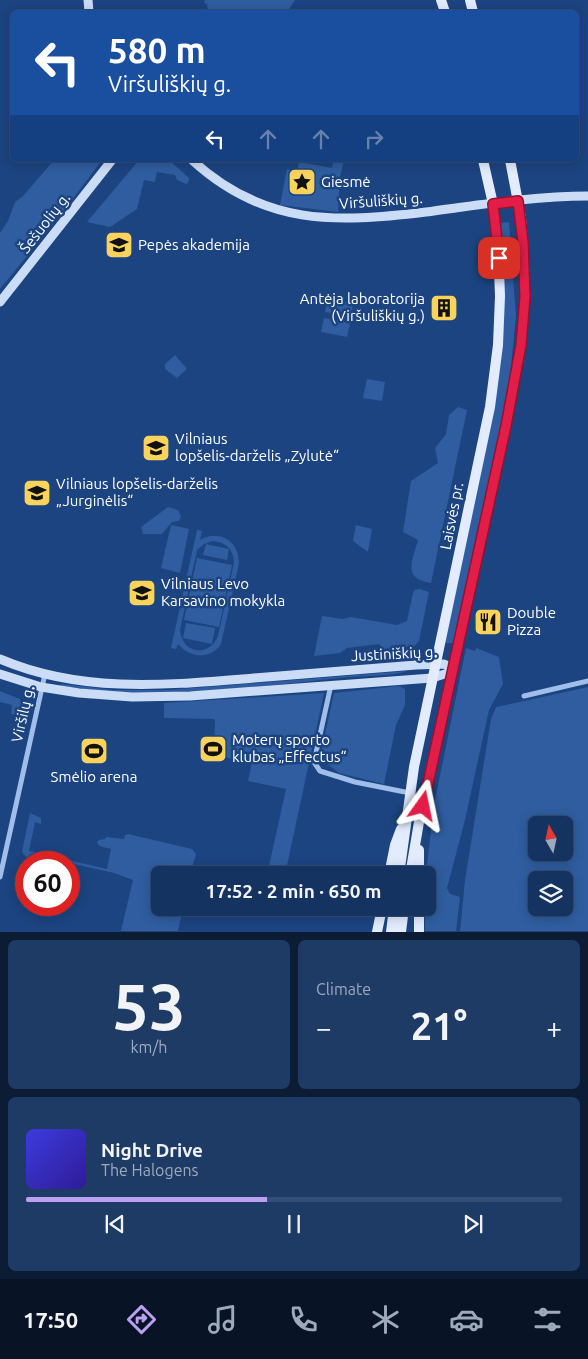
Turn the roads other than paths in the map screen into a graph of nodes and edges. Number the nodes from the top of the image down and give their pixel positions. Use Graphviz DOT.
graph roads {
  1 [pos="110,162"];
  2 [pos="194,162"];
  3 [pos="483,162"];
  4 [pos="510,162"];
  5 [pos="588,196"];
  6 [pos="518,201"];
  7 [pos="493,204"];
  8 [pos="0,302"];
  9 [pos="0,659"];
  10 [pos="435,665"];
  11 [pos="454,669"];
  12 [pos="0,674"];
  13 [pos="45,674"];
  14 [pos="432,678"];
  15 [pos="588,681"];
  16 [pos="331,685"];
  17 [pos="42,687"];
  18 [pos="524,696"];
  19 [pos="410,793"];
  20 [pos="408,810"];
  21 [pos="419,822"];
  22 [pos="391,866"];
  23 [pos="400,866"];
  24 [pos="412,866"];
  25 [pos="419,866"];
  26 [pos="0,877"];
  27 [pos="380,916"];
  28 [pos="393,916"];
  29 [pos="403,916"];
  30 [pos="419,916"];
  31 [pos="377,932"];
  32 [pos="391,932"];
  33 [pos="401,932"];
  34 [pos="418,932"];
  1 -- 8 [label="main road, Šešuolių g."];
  2 -- 7 [label="main road, Viršuliškių g."];
  3 -- 7 [label="main road, Laisvės pr."];
  4 -- 6 [label="main road"];
  5 -- 6 [label="main road, Viršuliškių g."];
  6 -- 7 [label="main road, Viršuliškių g."];
  6 -- 11 [label="main road"];
  7 -- 10 [label="main road, Laisvės pr."];
  9 -- 13 [label="main road, Justiniškių g."];
  10 -- 11 [label="main road, Justiniškių g."];
  10 -- 13 [label="main road, Justiniškių g."];
  10 -- 14 [label="main road, Laisvės pr."];
  11 -- 14 [label="main road, Justiniškių g."];
  11 -- 21 [label="main road"];
  12 -- 17 [label="main road, Justiniškių g."];
  13 -- 17 [label="street, Viršilų g."];
  14 -- 16 [label="main road, Justiniškių g."];
  14 -- 19 [label="main road, Laisvės pr."];
  15 -- 18 [label="street"];
  16 -- 17 [label="main road, Justiniškių g."];
  16 -- 19 [label="street"];
  17 -- 26 [label="street, Viršilų g."];
  19 -- 20 [label="main road, Laisvės pr."];
  20 -- 22 [label="main road"];
  20 -- 23 [label="main road, Laisvės pr."];
  21 -- 24 [label="main road"];
  21 -- 25 [label="main road"];
  27 -- 31 [label="main road"];
  28 -- 32 [label="main road"];
  29 -- 33 [label="main road"];
  30 -- 34 [label="main road"];
}
